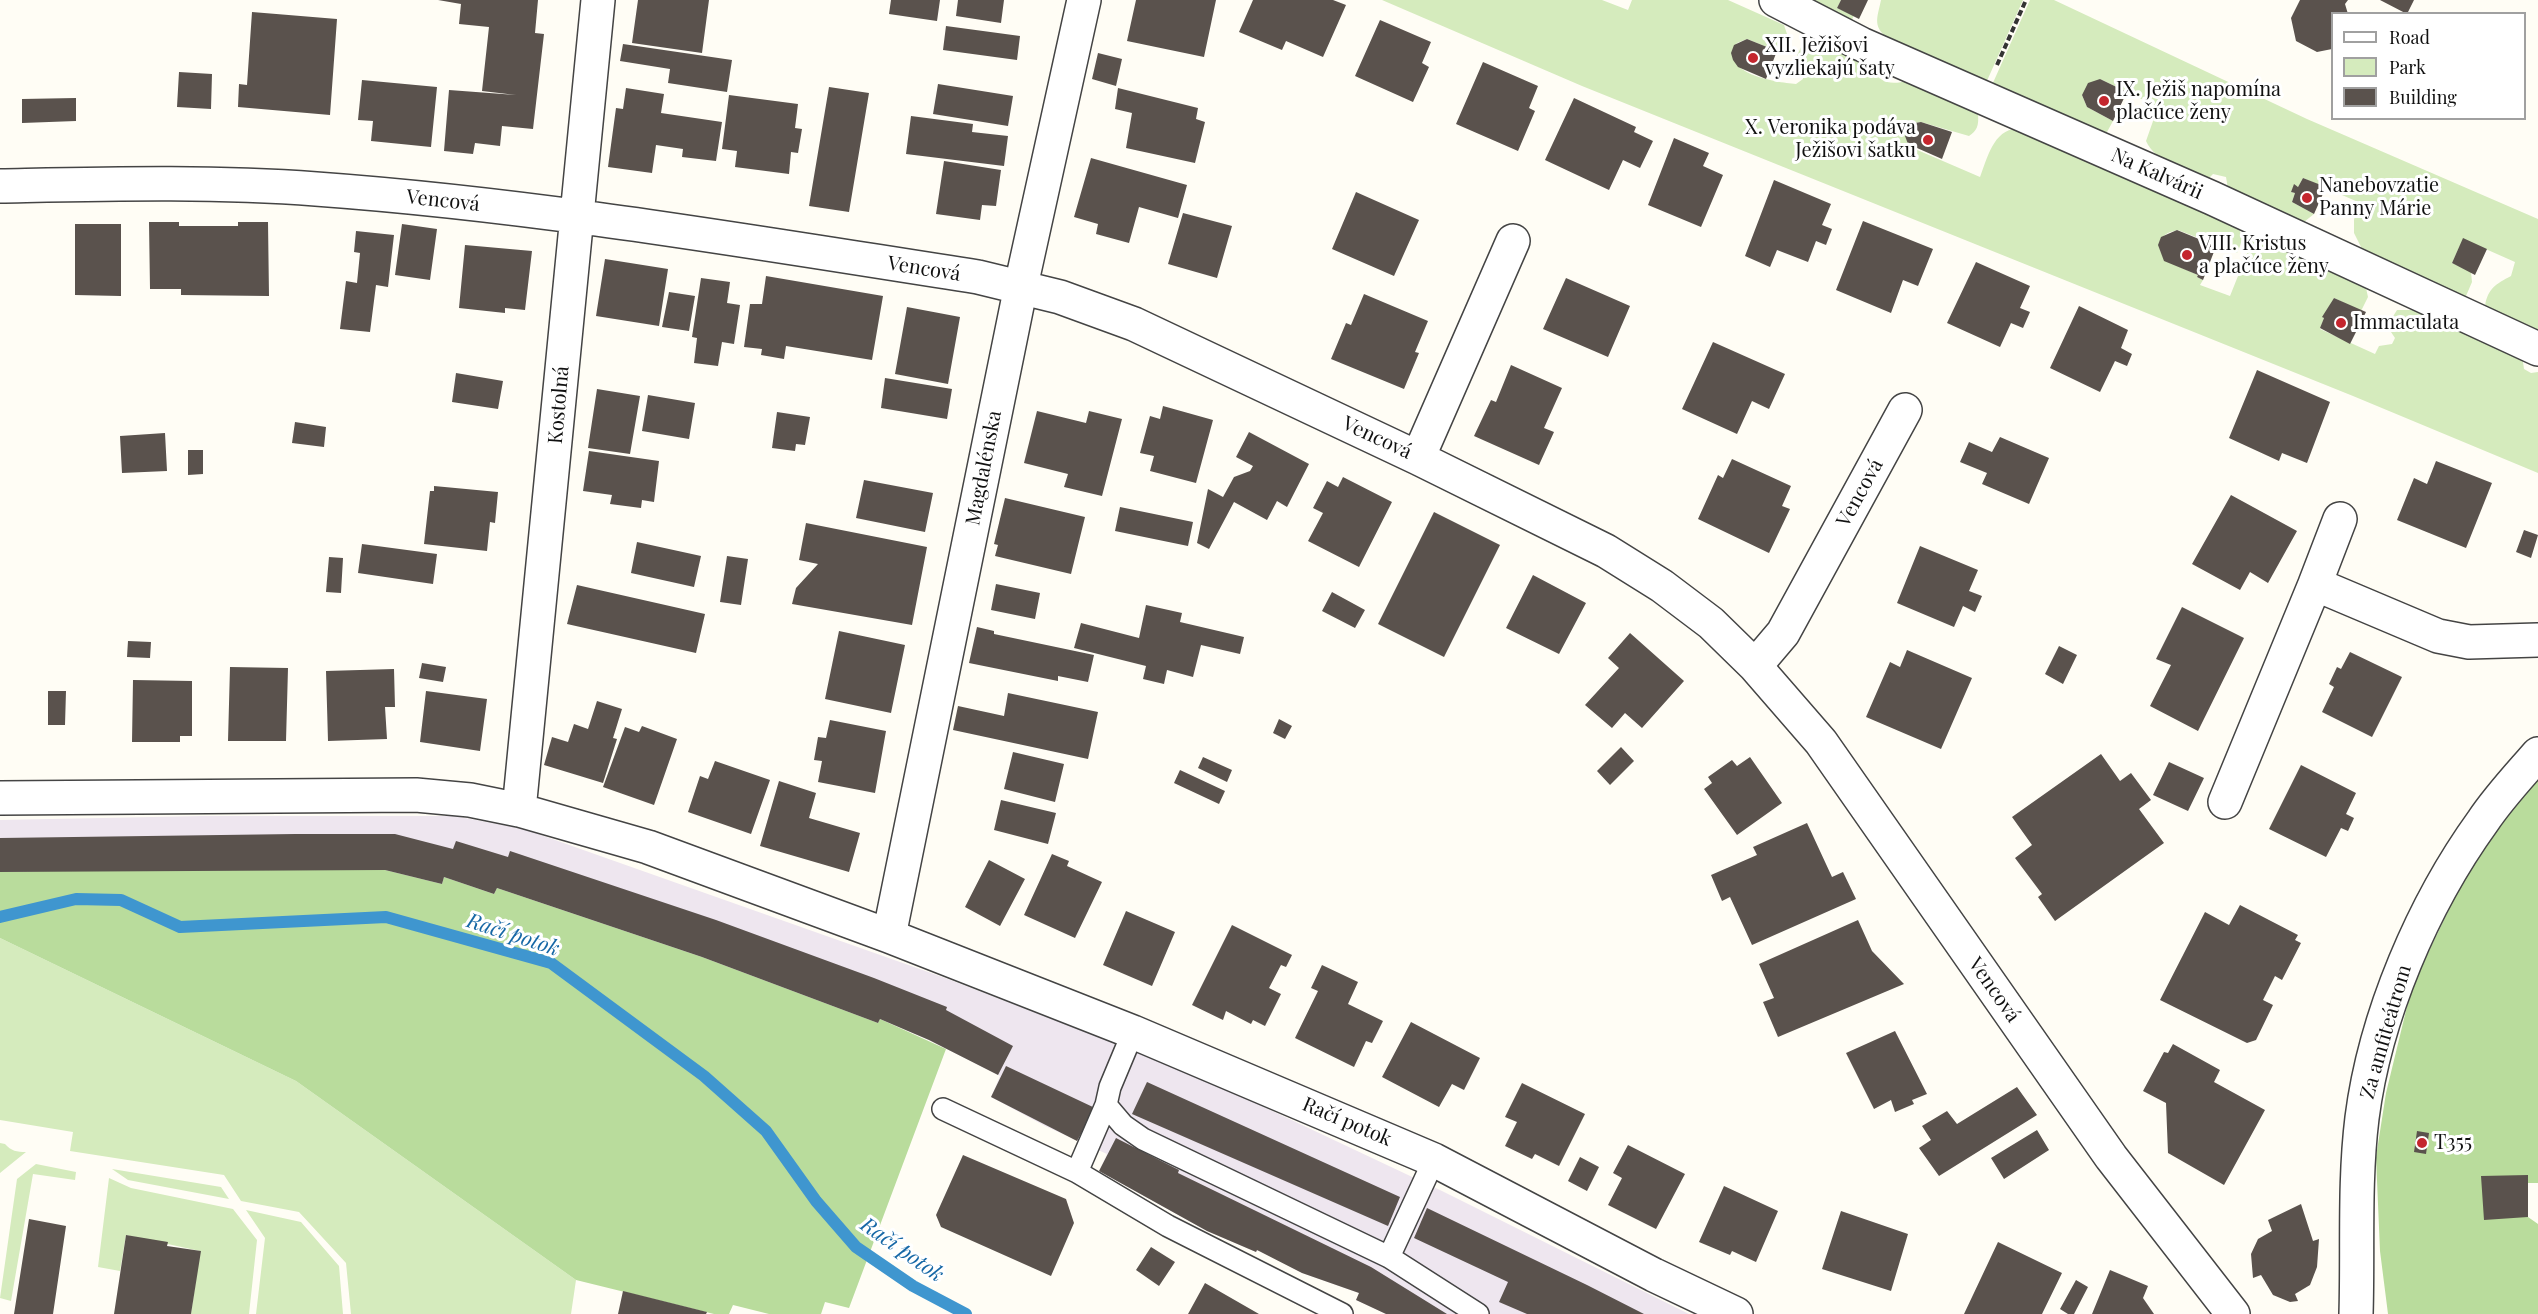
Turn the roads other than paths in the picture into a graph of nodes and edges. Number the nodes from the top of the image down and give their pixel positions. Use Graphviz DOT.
graph roads {
  1 [pos="598,0"];
  2 [pos="1084,0"];
  3 [pos="1776,0"];
  4 [pos="0,186"];
  5 [pos="577,216"];
  6 [pos="1513,242"];
  7 [pos="1021,286"];
  8 [pos="2538,348"];
  9 [pos="1905,410"];
  10 [pos="1418,458"];
  11 [pos="2340,519"];
  12 [pos="2315,584"];
  13 [pos="2538,640"];
  14 [pos="1755,666"];
  15 [pos="2538,754"];
  16 [pos="0,798"];
  17 [pos="2225,802"];
  18 [pos="519,810"];
  19 [pos="889,936"];
  20 [pos="1133,1032"];
  21 [pos="1107,1105"];
  22 [pos="943,1109"];
  23 [pos="1434,1160"];
  24 [pos="1077,1172"];
  25 [pos="1389,1257"];
  26 [pos="1342,1314"];
  27 [pos="1478,1314"];
  28 [pos="1736,1314"];
  29 [pos="2233,1314"];
  30 [pos="2356,1314"];
  1 -- 5 [label="street, Kostolná"];
  2 -- 7 [label="street, Magdalénska"];
  3 -- 8 [label="street, Na Kalvárii"];
  4 -- 5 [label="street, Vencová"];
  5 -- 7 [label="street, Vencová"];
  5 -- 18 [label="street, Kostolná"];
  6 -- 10 [label="street"];
  7 -- 10 [label="street, Vencová"];
  7 -- 19 [label="street, Magdalénska"];
  9 -- 14 [label="street, Vencová"];
  10 -- 14 [label="street, Vencová"];
  11 -- 12 [label="street"];
  12 -- 13 [label="street"];
  12 -- 17 [label="street"];
  14 -- 29 [label="street, Vencová"];
  15 -- 30 [label="street, Za amfiteátrom"];
  16 -- 18 [label="street, Račí potok"];
  18 -- 19 [label="street, Račí potok"];
  19 -- 20 [label="street, Račí potok"];
  20 -- 21 [label="lane"];
  20 -- 23 [label="street, Račí potok"];
  21 -- 24 [label="lane"];
  21 -- 25 [label="lane"];
  22 -- 24 [label="lane"];
  23 -- 25 [label="lane"];
  23 -- 28 [label="street, Račí potok"];
  24 -- 26 [label="lane"];
  25 -- 27 [label="lane"];
}
